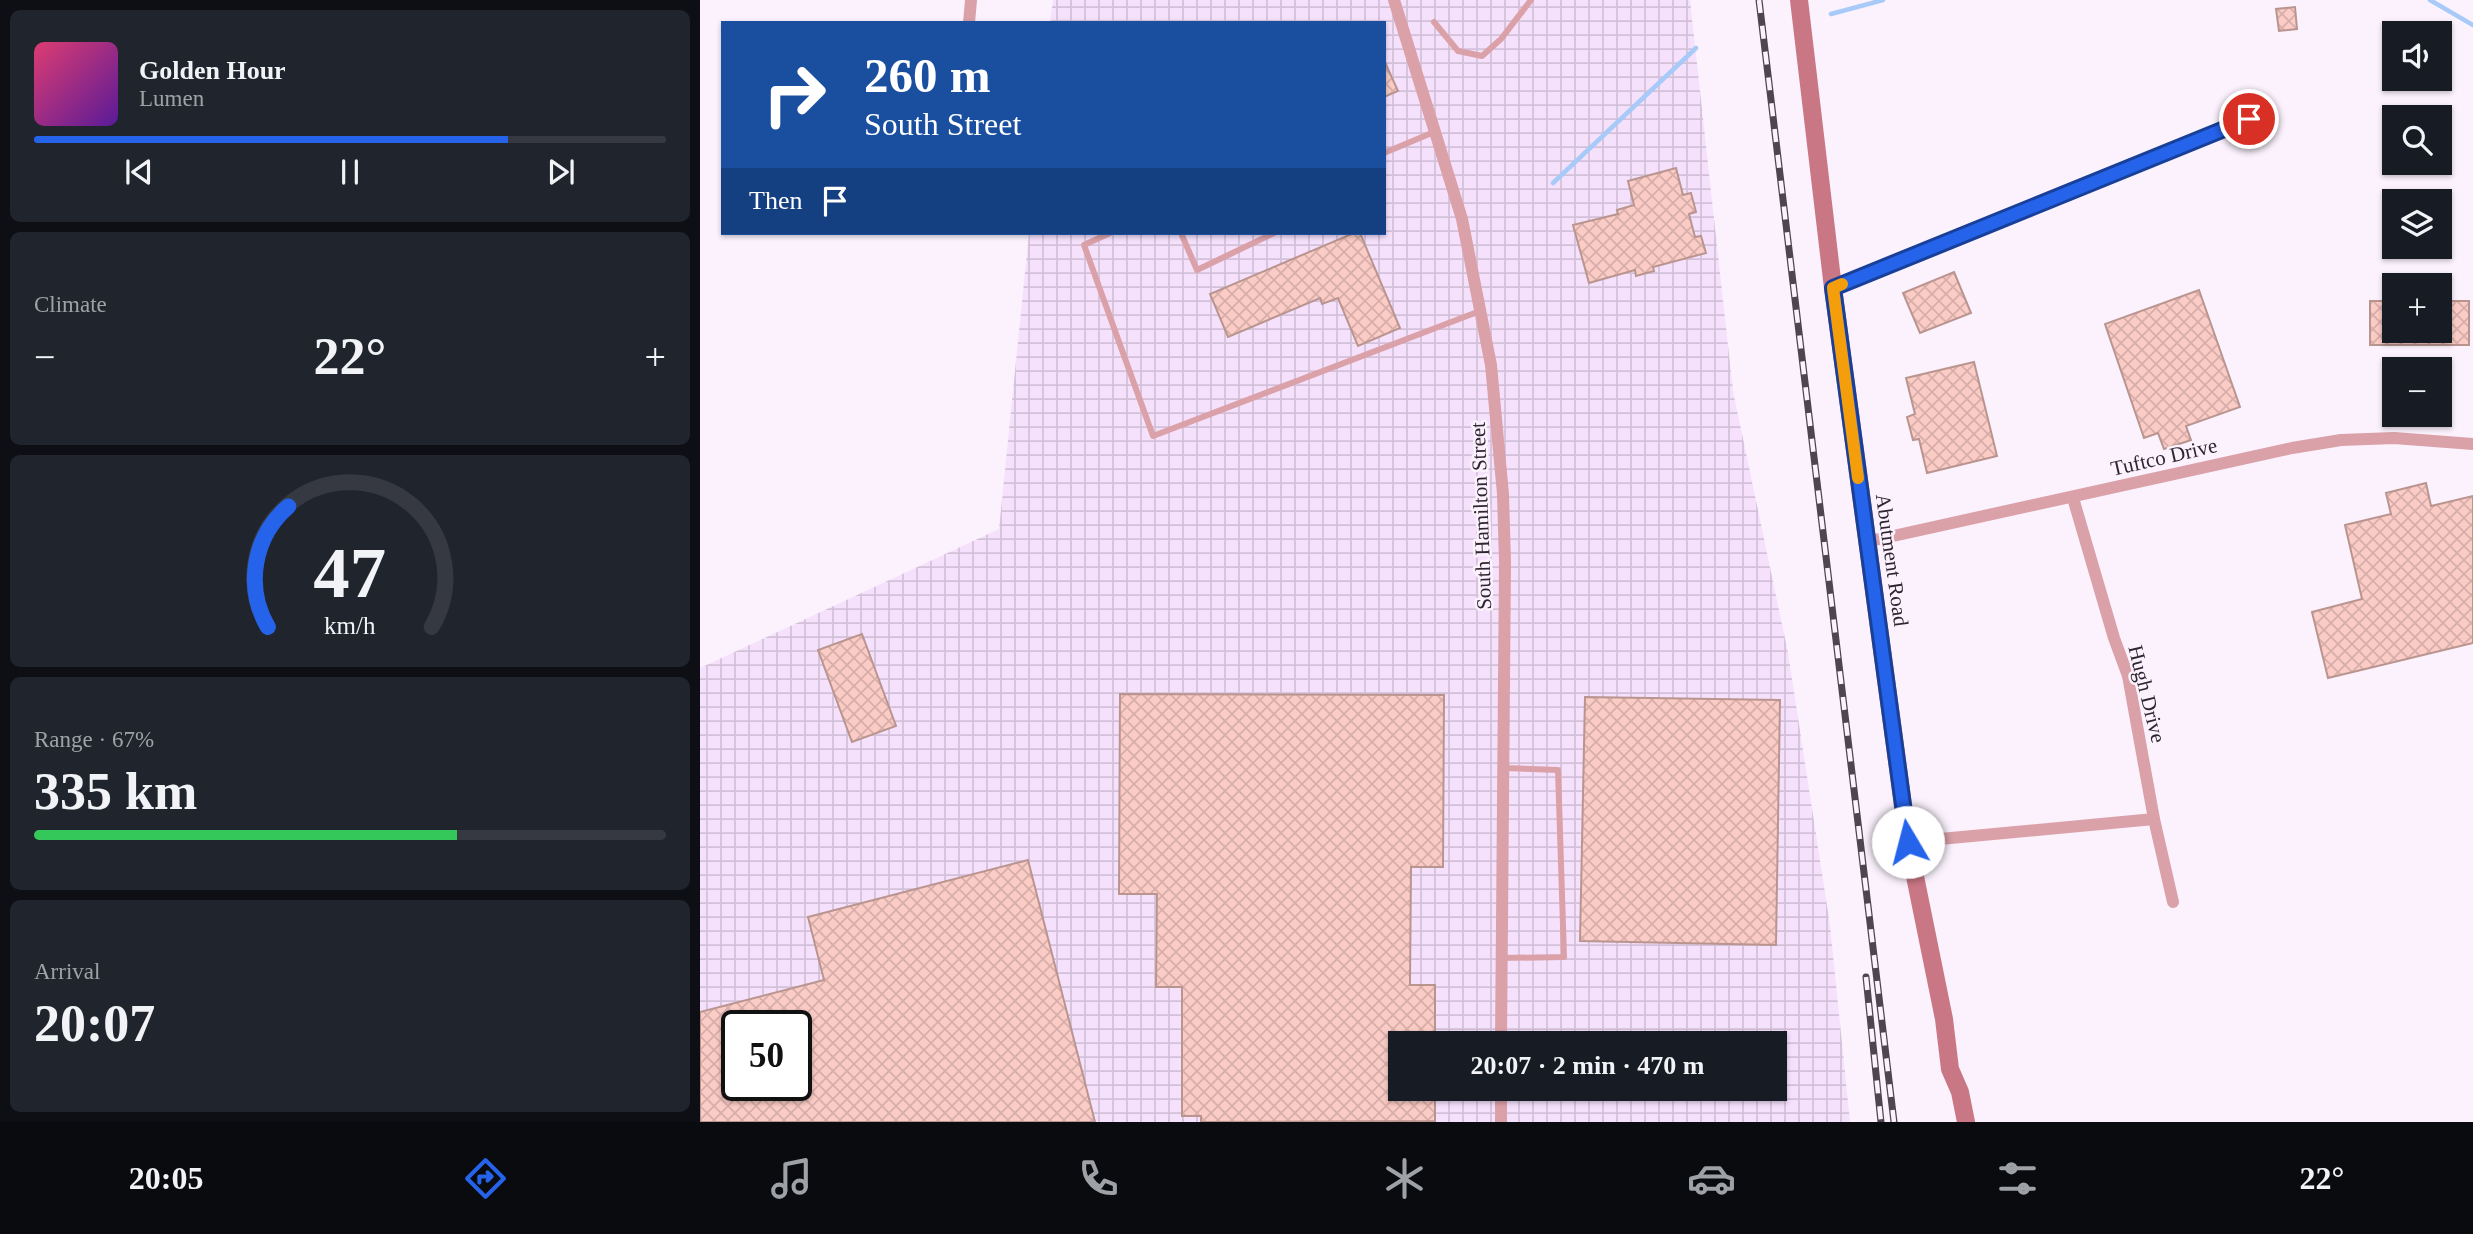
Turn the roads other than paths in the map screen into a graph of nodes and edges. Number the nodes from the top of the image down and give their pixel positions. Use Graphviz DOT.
graph roads {
  1 [pos="971,0"];
  2 [pos="1394,0"];
  3 [pos="1531,0"];
  4 [pos="1799,0"];
  5 [pos="969,21"];
  6 [pos="1434,22"];
  7 [pos="2249,119"];
  8 [pos="1434,132"];
  9 [pos="1386,152"];
  10 [pos="1106,235"];
  11 [pos="1182,235"];
  12 [pos="1270,235"];
  13 [pos="1833,288"];
  14 [pos="1480,311"];
  15 [pos="2473,444"];
  16 [pos="2073,498"];
  17 [pos="1866,542"];
  18 [pos="1503,768"];
  19 [pos="2154,819"];
  20 [pos="1908,842"];
  21 [pos="2173,902"];
  22 [pos="1502,958"];
  23 [pos="1501,1031"];
  24 [pos="1501,1101"];
  25 [pos="1501,1122"];
  26 [pos="1966,1122"];
  1 -- 5 [label="street"];
  2 -- 8 [label="street, South Hamilton Street"];
  3 -- 6 [label="lane"];
  4 -- 13 [label="main road, Abutment Road"];
  7 -- 13 [label="lane"];
  8 -- 9 [label="lane"];
  8 -- 14 [label="street, South Hamilton Street"];
  10 -- 14 [label="lane"];
  11 -- 12 [label="lane"];
  13 -- 17 [label="main road, Abutment Road"];
  14 -- 18 [label="street, South Hamilton Street"];
  15 -- 16 [label="street, Tuftco Drive"];
  16 -- 17 [label="street, Tuftco Drive"];
  16 -- 19 [label="street, Hugh Drive"];
  17 -- 20 [label="main road, Abutment Road"];
  18 -- 22 [label="street, South Hamilton Street"];
  18 -- 22 [label="lane"];
  19 -- 20 [label="street"];
  19 -- 21 [label="street, Hugh Drive"];
  20 -- 26 [label="main road, Abutment Road"];
  22 -- 23 [label="street, South Hamilton Street"];
  24 -- 25 [label="street"];
}
